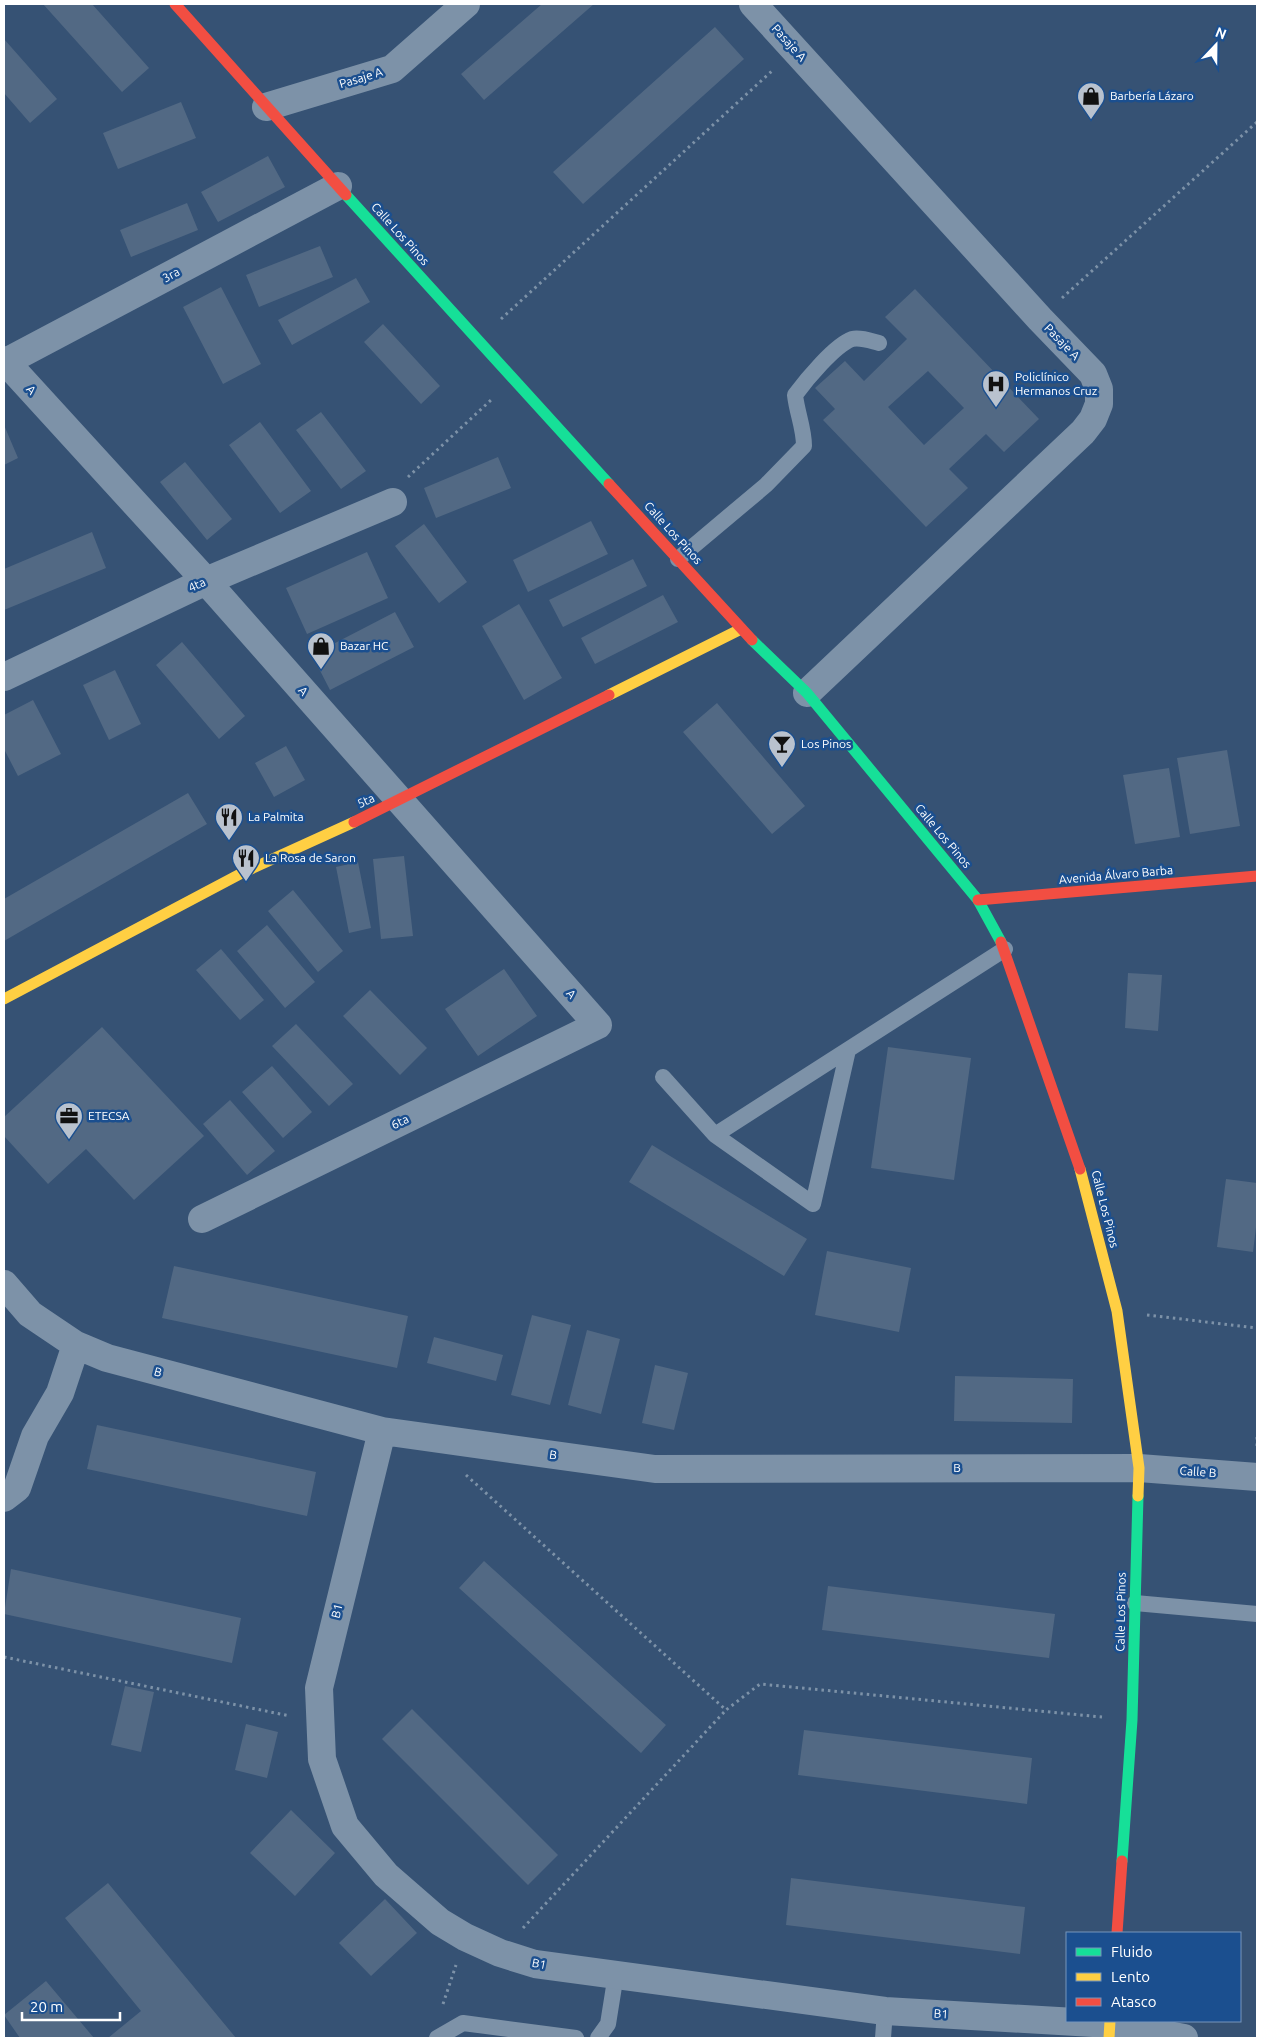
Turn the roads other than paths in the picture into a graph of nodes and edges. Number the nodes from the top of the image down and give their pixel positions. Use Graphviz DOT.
graph roads {
  1 [pos="175,4"];
  2 [pos="466,4"];
  3 [pos="753,4"];
  4 [pos="266,107"];
  5 [pos="338,186"];
  6 [pos="880,344"];
  7 [pos="4,362"];
  8 [pos="383,506"];
  9 [pos="678,559"];
  10 [pos="206,581"];
  11 [pos="741,628"];
  12 [pos="4,677"];
  13 [pos="807,693"];
  14 [pos="400,801"];
  15 [pos="1257,876"];
  16 [pos="978,900"];
  17 [pos="1005,949"];
  18 [pos="4,999"];
  19 [pos="598,1025"];
  20 [pos="848,1050"];
  21 [pos="663,1077"];
  22 [pos="715,1135"];
  23 [pos="202,1219"];
  24 [pos="4,1284"];
  25 [pos="76,1344"];
  26 [pos="382,1431"];
  27 [pos="1139,1468"];
  28 [pos="1257,1477"];
  29 [pos="4,1498"];
  30 [pos="1135,1603"];
  31 [pos="1257,1614"];
  32 [pos="1117,1932"];
  33 [pos="616,1974"];
  34 [pos="885,2011"];
  35 [pos="1110,2028"];
  36 [pos="437,2038"];
  37 [pos="576,2038"];
  38 [pos="598,2038"];
  39 [pos="883,2038"];
  40 [pos="1184,2038"];
  1 -- 4 [label="street, Calle Los Pinos"];
  2 -- 4 [label="street, Pasaje A"];
  3 -- 13 [label="street, Pasaje A"];
  4 -- 5 [label="street, Calle Los Pinos"];
  5 -- 7 [label="street, 3ra"];
  5 -- 9 [label="street, Calle Los Pinos"];
  6 -- 9 [label="lane"];
  7 -- 10 [label="street, A"];
  8 -- 10 [label="street, 4ta"];
  9 -- 11 [label="street, Calle Los Pinos"];
  10 -- 12 [label="street, 4ta"];
  10 -- 14 [label="street, A"];
  11 -- 13 [label="street, Calle Los Pinos"];
  11 -- 14 [label="street, 5ta"];
  13 -- 16 [label="street, Calle Los Pinos"];
  14 -- 18 [label="street, 5ta"];
  14 -- 19 [label="street, A"];
  15 -- 16 [label="street, Avenida Álvaro Barba"];
  16 -- 17 [label="street, Calle Los Pinos"];
  17 -- 20 [label="lane"];
  17 -- 27 [label="street, Calle Los Pinos"];
  19 -- 23 [label="street, 6ta"];
  20 -- 22 [label="lane"];
  20 -- 22 [label="lane"];
  21 -- 22 [label="lane"];
  24 -- 25 [label="street, B"];
  25 -- 26 [label="street, B"];
  25 -- 29 [label="street"];
  26 -- 27 [label="street, B"];
  26 -- 33 [label="street, B1"];
  27 -- 28 [label="street, Calle B"];
  27 -- 30 [label="street, Calle Los Pinos"];
  30 -- 31 [label="lane"];
  30 -- 32 [label="street, Calle Los Pinos"];
  33 -- 34 [label="street, B1"];
  33 -- 38 [label="lane"];
  34 -- 35 [label="street, B1"];
  34 -- 39 [label="lane"];
  35 -- 40 [label="street, B1"];
  36 -- 37 [label="lane"];
}
